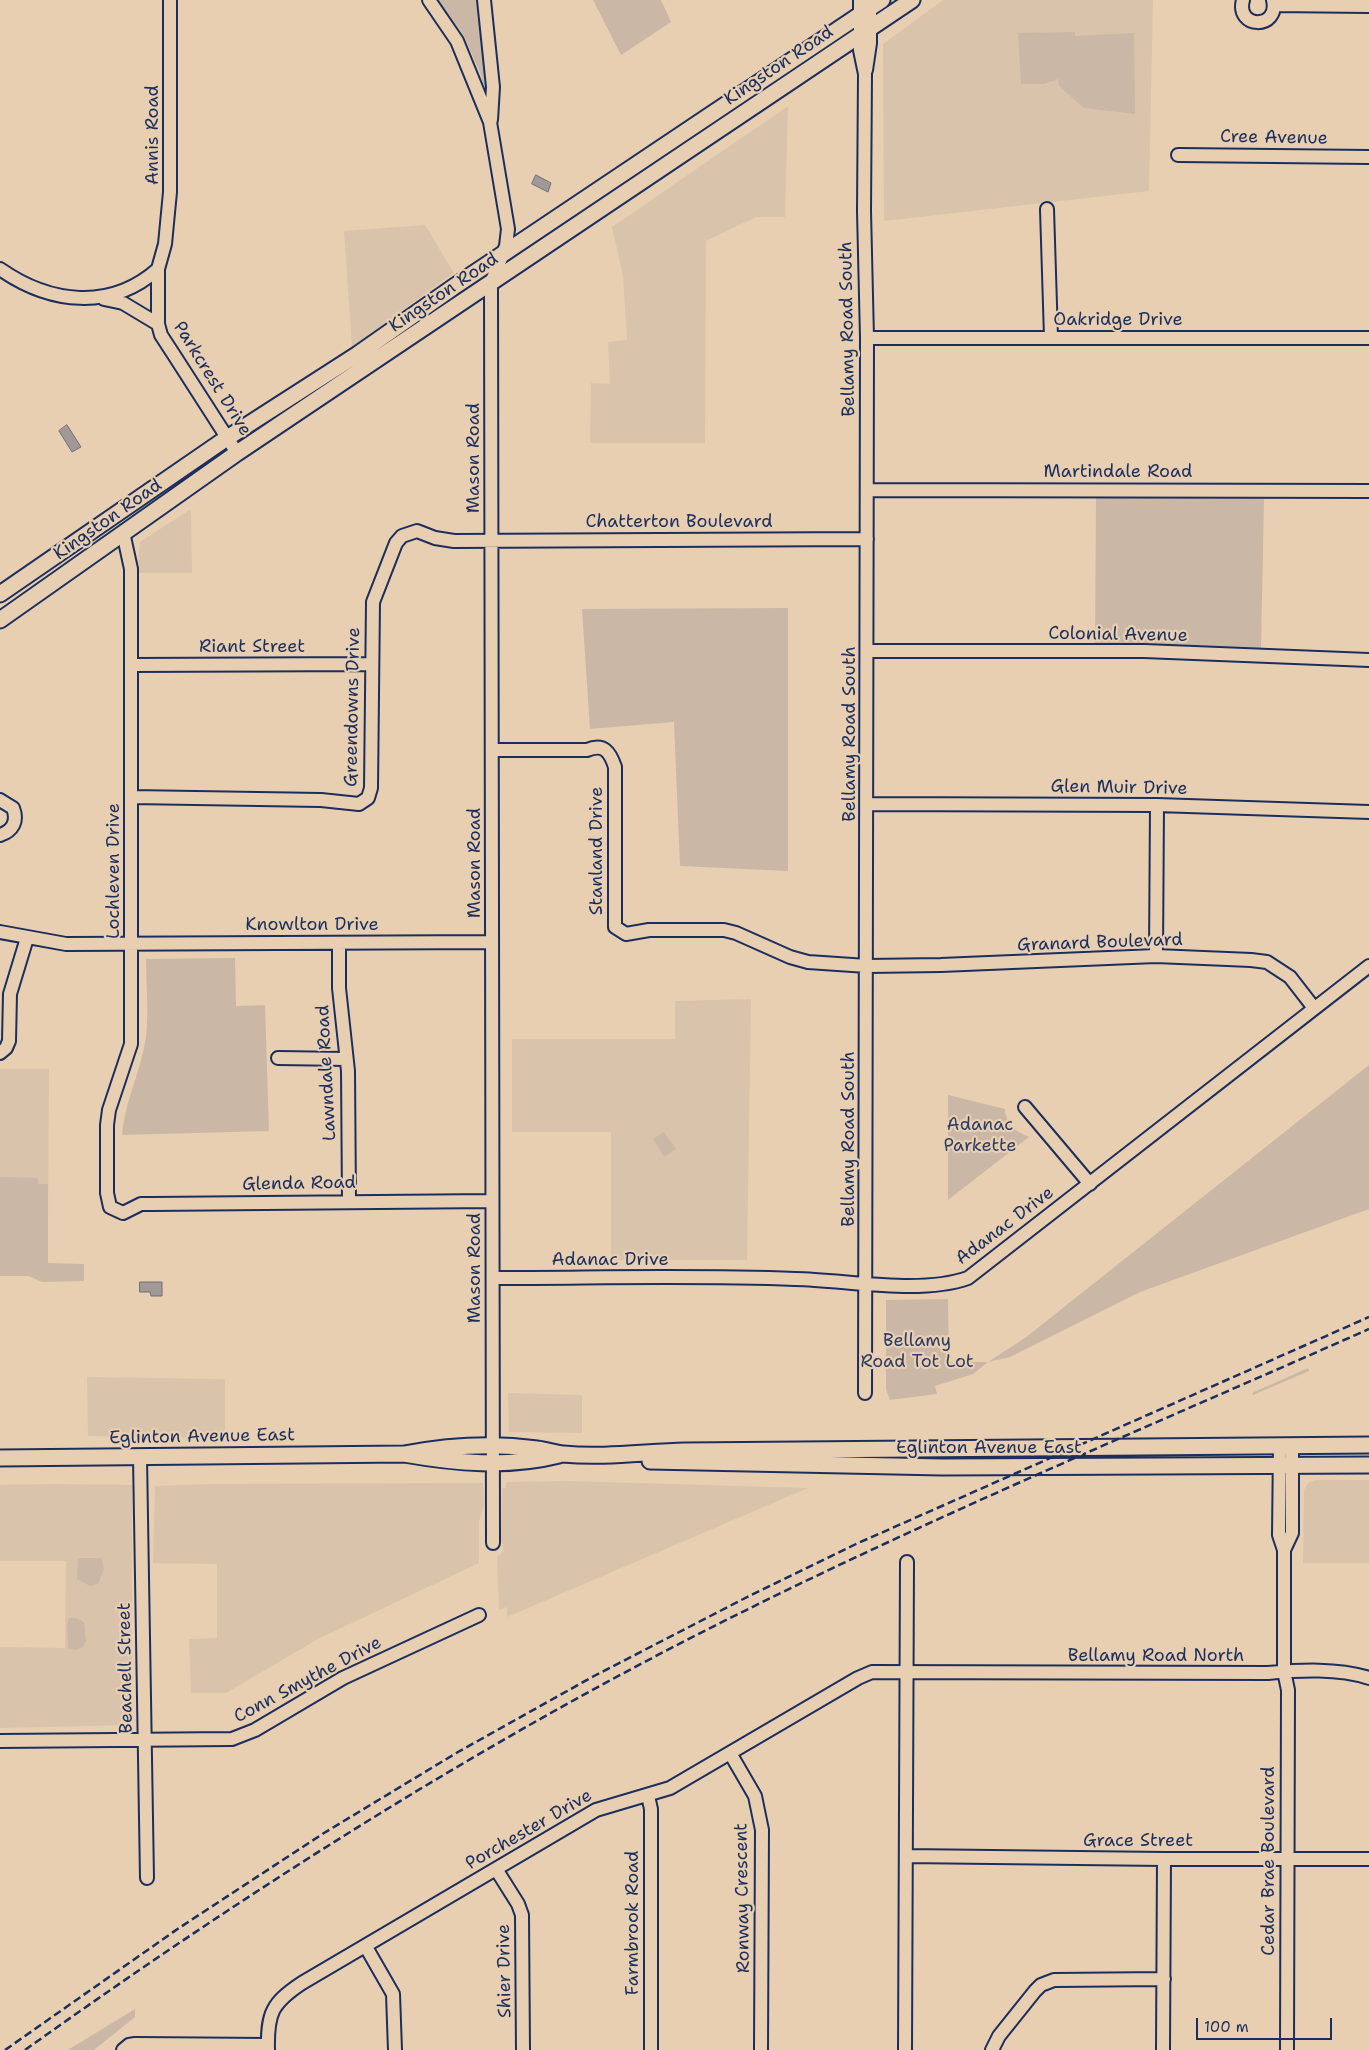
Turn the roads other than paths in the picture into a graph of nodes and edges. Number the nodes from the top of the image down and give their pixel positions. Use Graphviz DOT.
graph roads {
  1 [pos="170,0"];
  2 [pos="429,0"];
  3 [pos="484,0"];
  4 [pos="912,0"];
  5 [pos="1243,0"];
  6 [pos="1273,3"];
  7 [pos="1369,6"];
  8 [pos="867,12"];
  9 [pos="490,122"];
  10 [pos="1178,155"];
  11 [pos="1369,157"];
  12 [pos="1047,209"];
  13 [pos="501,259"];
  14 [pos="0,269"];
  15 [pos="158,269"];
  16 [pos="491,283"];
  17 [pos="98,298"];
  18 [pos="158,324"];
  19 [pos="1051,337"];
  20 [pos="868,338"];
  21 [pos="1369,338"];
  22 [pos="272,411"];
  23 [pos="274,429"];
  24 [pos="228,438"];
  25 [pos="237,453"];
  26 [pos="867,490"];
  27 [pos="1369,491"];
  28 [pos="123,532"];
  29 [pos="492,539"];
  30 [pos="867,539"];
  31 [pos="0,594"];
  32 [pos="0,620"];
  33 [pos="867,651"];
  34 [pos="1369,660"];
  35 [pos="372,664"];
  36 [pos="132,665"];
  37 [pos="493,750"];
  38 [pos="132,796"];
  39 [pos="0,800"];
  40 [pos="868,804"];
  41 [pos="1157,805"];
  42 [pos="1369,812"];
  43 [pos="0,835"];
  44 [pos="0,932"];
  45 [pos="27,938"];
  46 [pos="492,942"];
  47 [pos="339,943"];
  48 [pos="131,945"];
  49 [pos="1156,956"];
  50 [pos="867,966"];
  51 [pos="1369,966"];
  52 [pos="1314,1008"];
  53 [pos="0,1053"];
  54 [pos="278,1058"];
  55 [pos="346,1059"];
  56 [pos="1025,1107"];
  57 [pos="1090,1184"];
  58 [pos="349,1201"];
  59 [pos="492,1201"];
  60 [pos="110,1207"];
  61 [pos="493,1278"];
  62 [pos="867,1286"];
  63 [pos="865,1393"];
  64 [pos="1286,1445"];
  65 [pos="1369,1445"];
  66 [pos="492,1447"];
  67 [pos="404,1454"];
  68 [pos="563,1454"];
  69 [pos="609,1455"];
  70 [pos="140,1457"];
  71 [pos="0,1458"];
  72 [pos="492,1463"];
  73 [pos="1286,1465"];
  74 [pos="1369,1465"];
  75 [pos="493,1543"];
  76 [pos="907,1562"];
  77 [pos="480,1615"];
  78 [pos="1284,1672"];
  79 [pos="907,1673"];
  80 [pos="1369,1678"];
  81 [pos="145,1740"];
  82 [pos="0,1741"];
  83 [pos="730,1753"];
  84 [pos="648,1796"];
  85 [pos="906,1856"];
  86 [pos="1164,1859"];
  87 [pos="1288,1859"];
  88 [pos="1369,1859"];
  89 [pos="496,1869"];
  90 [pos="147,1878"];
  91 [pos="366,1947"];
  92 [pos="1164,1979"];
  93 [pos="268,2047"];
  94 [pos="149,2048"];
  95 [pos="123,2050"];
  96 [pos="395,2050"];
  97 [pos="523,2050"];
  98 [pos="651,2050"];
  99 [pos="761,2050"];
  100 [pos="905,2050"];
  101 [pos="992,2050"];
  102 [pos="1163,2050"];
  103 [pos="1287,2050"];
  1 -- 15 [label="street, Annis Road"];
  2 -- 9 [label="street"];
  3 -- 9 [label="street"];
  4 -- 8 [label="main road, Kingston Road"];
  5 -- 6 [label="street"];
  6 -- 7 [label="street"];
  8 -- 13 [label="main road, Kingston Road"];
  8 -- 16 [label="main road, Kingston Road"];
  8 -- 20 [label="street, Bellamy Road South"];
  9 -- 13 [label="street, Mason Road"];
  10 -- 11 [label="street, Cree Avenue"];
  12 -- 19 [label="street"];
  13 -- 16 [label="street, Mason Road"];
  13 -- 22 [label="main road, Kingston Road"];
  14 -- 17 [label="street, Parkcrest Drive"];
  15 -- 17 [label="street, Parkcrest Drive"];
  15 -- 18 [label="street, Parkcrest Drive"];
  16 -- 23 [label="main road, Kingston Road"];
  16 -- 29 [label="street, Mason Road"];
  17 -- 18 [label="street, Parkcrest Drive"];
  18 -- 24 [label="street, Parkcrest Drive"];
  19 -- 20 [label="street, Oakridge Drive"];
  19 -- 21 [label="street, Oakridge Drive"];
  20 -- 26 [label="street, Bellamy Road South"];
  22 -- 23 [label="main road"];
  22 -- 24 [label="main road, Kingston Road"];
  23 -- 25 [label="main road, Kingston Road"];
  24 -- 25 [label="street, Parkcrest Drive"];
  24 -- 31 [label="main road, Kingston Road"];
  25 -- 28 [label="main road, Kingston Road"];
  26 -- 27 [label="street, Martindale Road"];
  26 -- 30 [label="street, Bellamy Road South"];
  28 -- 32 [label="main road, Kingston Road"];
  28 -- 36 [label="street, Lochleven Drive"];
  29 -- 30 [label="street, Chatterton Boulevard"];
  29 -- 35 [label="street, Greendowns Drive"];
  29 -- 37 [label="street, Mason Road"];
  30 -- 33 [label="street, Bellamy Road South"];
  33 -- 34 [label="street, Colonial Avenue"];
  33 -- 40 [label="street, Bellamy Road South"];
  35 -- 36 [label="street, Riant Street"];
  35 -- 38 [label="street, Greendowns Drive"];
  36 -- 38 [label="street, Lochleven Drive"];
  37 -- 46 [label="street, Mason Road"];
  37 -- 50 [label="street, Stanland Drive"];
  38 -- 48 [label="street, Lochleven Drive"];
  39 -- 43 [label="street"];
  40 -- 41 [label="street, Glen Muir Drive"];
  40 -- 50 [label="street, Bellamy Road South"];
  41 -- 42 [label="street, Glen Muir Drive"];
  41 -- 49 [label="street"];
  44 -- 45 [label="street, Knowlton Drive"];
  45 -- 48 [label="street, Knowlton Drive"];
  45 -- 53 [label="street"];
  46 -- 47 [label="street, Knowlton Drive"];
  46 -- 59 [label="street, Mason Road"];
  47 -- 48 [label="street, Knowlton Drive"];
  47 -- 55 [label="street, Lawndale Road"];
  48 -- 60 [label="street, Lochleven Drive"];
  49 -- 50 [label="street, Granard Boulevard"];
  49 -- 52 [label="street, Granard Boulevard"];
  50 -- 62 [label="street, Bellamy Road South"];
  51 -- 52 [label="street, Adanac Drive"];
  52 -- 57 [label="street, Adanac Drive"];
  54 -- 55 [label="street"];
  55 -- 58 [label="street, Lawndale Road"];
  56 -- 57 [label="street"];
  57 -- 62 [label="street, Adanac Drive"];
  58 -- 59 [label="street, Glenda Road"];
  58 -- 60 [label="street, Glenda Road"];
  59 -- 61 [label="street, Mason Road"];
  61 -- 62 [label="street, Adanac Drive"];
  61 -- 66 [label="street, Mason Road"];
  62 -- 63 [label="street, Bellamy Road South"];
  64 -- 65 [label="main road, Eglinton Avenue East"];
  64 -- 69 [label="main road, Eglinton Avenue East"];
  64 -- 73 [label="street"];
  66 -- 67 [label="main road, Eglinton Avenue East"];
  66 -- 68 [label="main road, Eglinton Avenue East"];
  66 -- 72 [label="street, Mason Road"];
  67 -- 70 [label="main road, Eglinton Avenue East"];
  67 -- 72 [label="main road, Eglinton Avenue East"];
  68 -- 69 [label="main road, Eglinton Avenue East"];
  68 -- 72 [label="main road, Eglinton Avenue East"];
  69 -- 73 [label="main road, Eglinton Avenue East"];
  70 -- 71 [label="main road, Eglinton Avenue East"];
  70 -- 81 [label="street, Beachell Street"];
  72 -- 75 [label="street"];
  73 -- 74 [label="main road, Eglinton Avenue East"];
  73 -- 78 [label="street"];
  76 -- 79 [label="street"];
  77 -- 81 [label="street, Conn Smythe Drive"];
  78 -- 79 [label="street, Bellamy Road North"];
  78 -- 80 [label="street, Bellamy Road North"];
  78 -- 87 [label="street, Cedar Brae Boulevard"];
  79 -- 83 [label="street, Porchester Drive"];
  79 -- 85 [label="street"];
  81 -- 82 [label="street, Conn Smythe Drive"];
  81 -- 90 [label="street, Beachell Street"];
  83 -- 84 [label="street, Porchester Drive"];
  83 -- 99 [label="street, Ronway Crescent"];
  84 -- 89 [label="street, Porchester Drive"];
  84 -- 98 [label="street, Farmbrook Road"];
  85 -- 86 [label="street, Grace Street"];
  85 -- 100 [label="street"];
  86 -- 87 [label="street, Grace Street"];
  86 -- 92 [label="street"];
  87 -- 88 [label="street, Grace Street"];
  87 -- 103 [label="street, Cedar Brae Boulevard"];
  89 -- 91 [label="street, Porchester Drive"];
  89 -- 97 [label="street, Shier Drive"];
  91 -- 93 [label="street, Porchester Drive"];
  91 -- 96 [label="street"];
  92 -- 101 [label="street"];
  92 -- 102 [label="street"];
  93 -- 94 [label="street"];
  94 -- 95 [label="street"];
}
